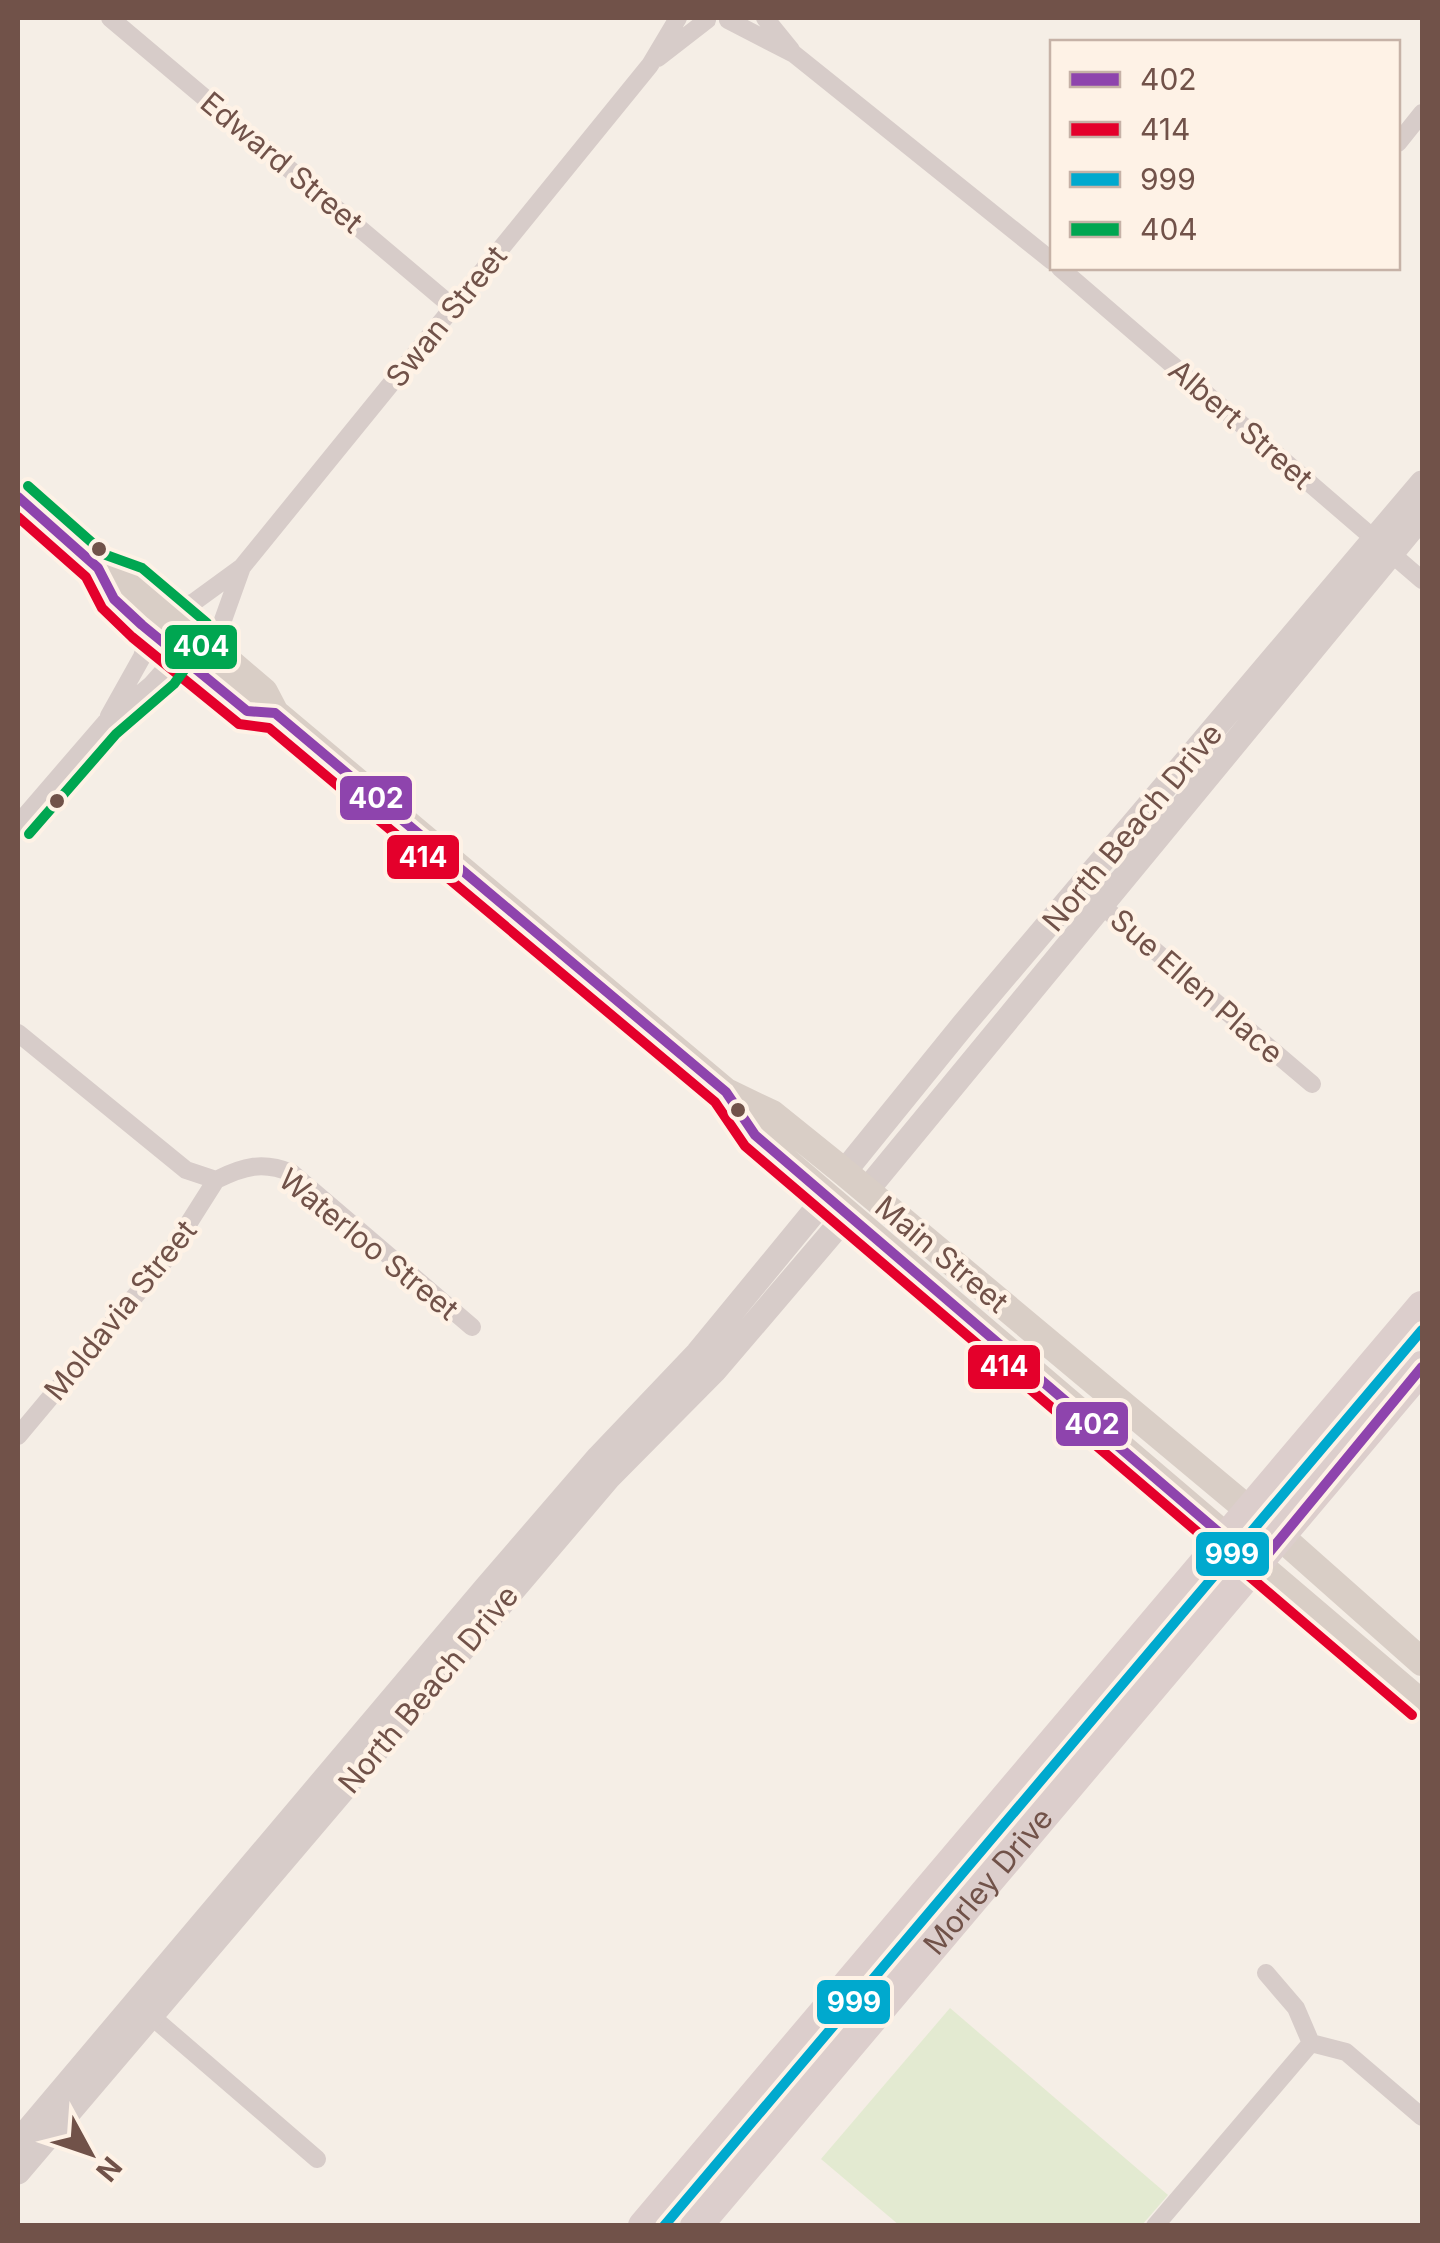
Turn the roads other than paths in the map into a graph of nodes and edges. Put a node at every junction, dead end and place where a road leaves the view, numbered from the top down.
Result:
1 (110, 18) edge
2 (678, 18) edge
3 (765, 18) edge
4 (704, 19) edge
5 (730, 19) edge
6 (794, 54) junction
7 (650, 65) junction
8 (1422, 113) edge
9 (1400, 140) edge
10 (1050, 260) edge
11 (1062, 270) edge
12 (454, 308) junction
13 (1422, 482) edge
14 (18, 497) edge
15 (1422, 516) edge
16 (1382, 546) junction
17 (242, 567) junction
18 (1422, 580) edge
19 (160, 622) junction
20 (196, 645) junction
21 (105, 723) junction
22 (18, 824) edge
23 (1091, 895) junction
24 (18, 1033) edge
25 (1312, 1084) dead end
26 (726, 1092) junction
27 (844, 1172) junction
28 (216, 1180) junction
29 (866, 1191) junction
30 (838, 1205) junction
31 (1422, 1307) edge
32 (472, 1327) dead end
33 (1422, 1367) edge
34 (18, 1436) edge
35 (1250, 1512) junction
36 (1281, 1537) junction
37 (1226, 1539) junction
38 (1258, 1566) junction
39 (1422, 1662) edge
40 (1422, 1704) edge
41 (1266, 1973) dead end
42 (143, 2009) junction
43 (1310, 2043) junction
44 (1422, 2116) edge
45 (18, 2142) edge
46 (317, 2159) dead end
47 (18, 2172) edge
48 (644, 2226) edge
49 (696, 2226) edge
50 (1155, 2226) edge

1 - 12 street, Edward Street
2 - 7 street, Swan Street
3 - 6 street
4 - 5 street
4 - 7 street, Swan Street
5 - 6 street
6 - 10 street
7 - 12 street, Swan Street
8 - 9 street
11 - 16 street, Albert Street
12 - 17 street, Swan Street
13 - 16 street, North Beach Drive
14 - 19 main road, Main Street
15 - 16 street, North Beach Drive
16 - 18 street, Albert Street
16 - 23 street, North Beach Drive
17 - 19 street, Swan Street
17 - 20 street, Swan Street
19 - 20 main road, Main Street
19 - 21 street, Swan Street
20 - 21 street, Swan Street
20 - 26 main road, Main Street
21 - 22 street, Swan Street
23 - 25 street, Sue Ellen Place
23 - 27 street, North Beach Drive
23 - 29 street, North Beach Drive
24 - 28 street
26 - 27 main road, Main Street
26 - 30 main road, Main Street
27 - 29 main road, Main Street
28 - 32 street, Waterloo Street
28 - 34 street, Moldavia Street
29 - 35 main road, Main Street
30 - 37 main road, Main Street
30 - 42 street, North Beach Drive
31 - 35 highway, Morley Drive
33 - 36 highway, Morley Drive
35 - 36 main road, Main Street
35 - 37 highway, Morley Drive
36 - 38 highway, Morley Drive
36 - 39 main road, Main Street
37 - 38 main road, Main Street
37 - 48 highway, Morley Drive
38 - 40 main road, Main Street
38 - 49 highway, Morley Drive
41 - 43 street
42 - 45 street, North Beach Drive
42 - 46 street
42 - 47 street, North Beach Drive
43 - 44 street
43 - 50 street

